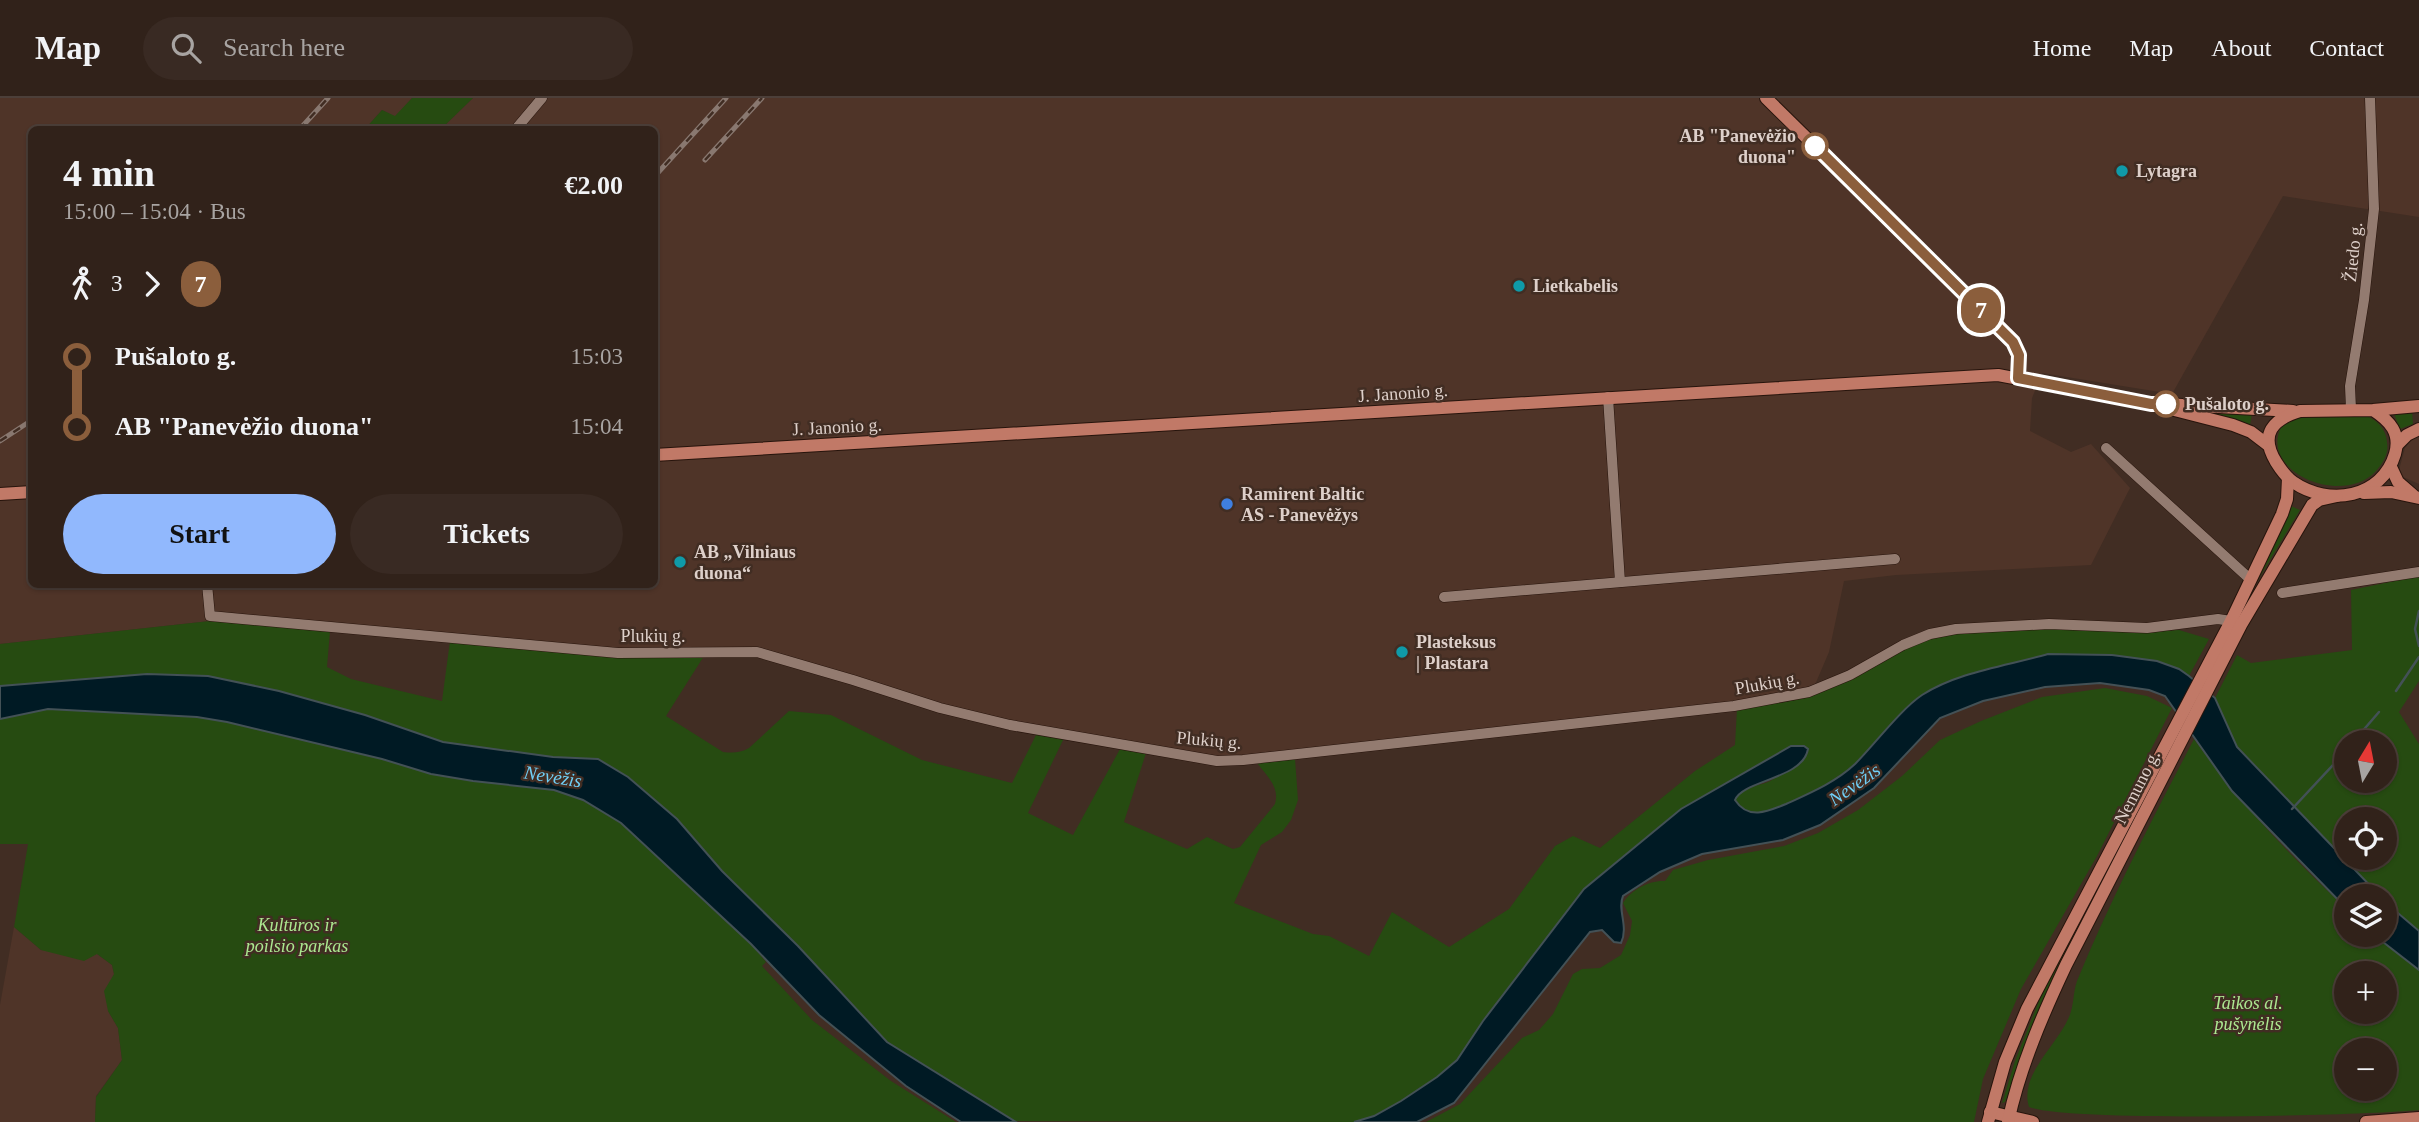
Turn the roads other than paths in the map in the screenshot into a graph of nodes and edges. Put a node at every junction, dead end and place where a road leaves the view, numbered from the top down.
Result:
1 (542, 98) edge
2 (1766, 98) edge
3 (2370, 98) edge
4 (518, 126) edge
5 (2018, 378) junction
6 (1608, 397) junction
7 (2151, 404) junction
8 (2419, 406) edge
9 (2351, 409) junction
10 (2373, 410) junction
11 (2300, 411) junction
12 (2419, 429) edge
13 (2269, 445) junction
14 (2398, 445) junction
15 (2106, 447) dead end
16 (658, 456) edge
17 (2391, 467) junction
18 (2288, 478) junction
19 (28, 492) edge
20 (2363, 493) junction
21 (0, 494) edge
22 (2337, 496) junction
23 (2416, 497) edge
24 (1895, 559) dead end
25 (2419, 572) edge
26 (2251, 580) junction
27 (1620, 582) junction
28 (207, 588) edge
29 (2282, 593) dead end
30 (1444, 597) dead end
31 (2236, 623) junction
32 (2129, 829) junction
33 (1989, 1117) edge
34 (2419, 1118) edge
35 (2008, 1119) edge
36 (2033, 1122) edge
37 (2366, 1122) edge
38 (2375, 1122) edge

1 - 4 street
2 - 5 main road
3 - 9 street, Žiedo g.
5 - 6 main road, J. Janonio g.
5 - 7 main road, J. Janonio g.
6 - 16 main road, J. Janonio g.
6 - 27 street
7 - 11 main road, J. Janonio g.
7 - 13 main road, J. Janonio g.
8 - 10 main road
9 - 10 main road
9 - 11 main road
10 - 14 main road
11 - 13 main road
12 - 14 main road
13 - 18 main road
14 - 17 main road
15 - 26 street
17 - 20 main road
17 - 23 main road
18 - 22 main road
18 - 26 main road, Nemuno g.
19 - 21 main road
20 - 22 main road
20 - 23 main road
22 - 31 main road, Nemuno g.
24 - 27 street
25 - 29 street
26 - 31 main road, Nemuno g.
27 - 30 street
28 - 31 street, Plukių g.
31 - 32 main road, Nemuno g.
32 - 33 main road, Nemuno g.
32 - 35 main road, Nemuno g.
33 - 35 main road
34 - 38 main road
35 - 36 main road
37 - 38 main road

